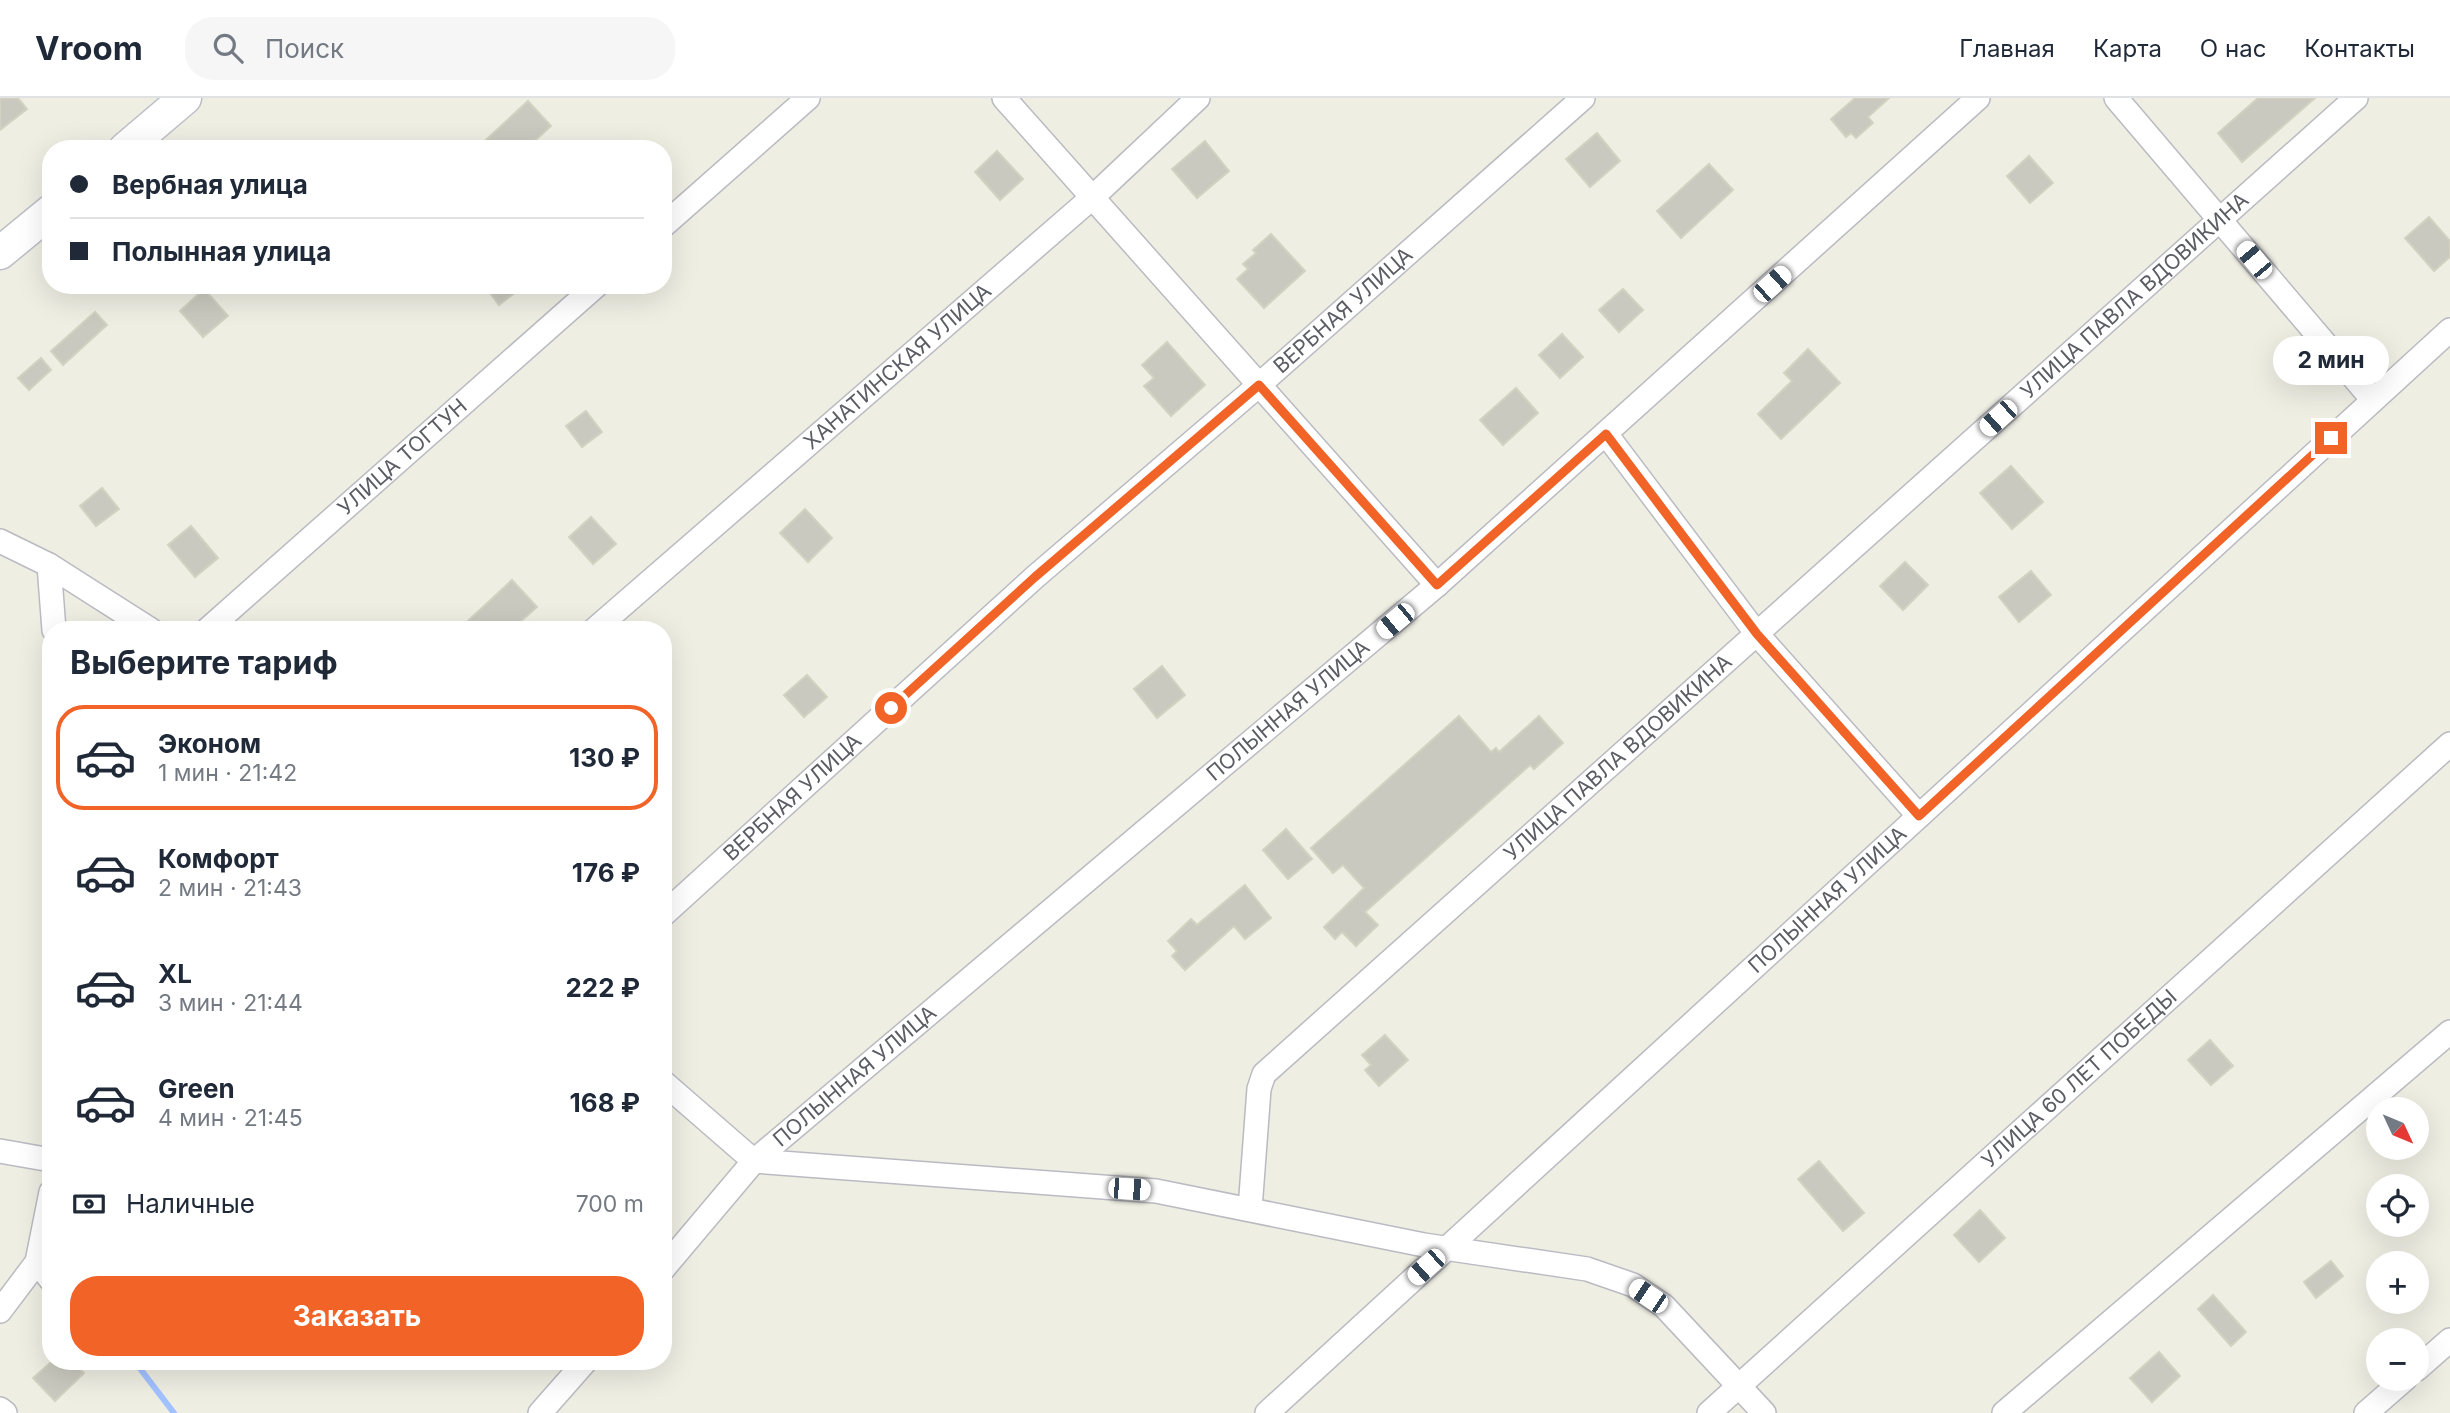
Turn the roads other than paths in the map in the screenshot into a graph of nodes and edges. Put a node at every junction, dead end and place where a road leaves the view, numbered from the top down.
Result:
1 (185, 98) edge
2 (808, 98) edge
3 (1004, 98) edge
4 (1198, 98) edge
5 (1583, 98) edge
6 (1978, 98) edge
7 (2116, 98) edge
8 (2356, 98) edge
9 (136, 140) edge
10 (1094, 196) junction
11 (42, 218) edge
12 (672, 218) edge
13 (2220, 220) junction
14 (0, 253) edge
15 (587, 294) edge
16 (2450, 330) edge
17 (1259, 385) junction
18 (2372, 400) junction
19 (1606, 434) junction
20 (0, 541) edge
21 (49, 565) junction
22 (1437, 585) junction
23 (53, 621) edge
24 (137, 621) edge
25 (217, 621) edge
26 (604, 621) edge
27 (1757, 634) junction
28 (2450, 744) edge
29 (1919, 816) junction
30 (672, 907) edge
31 (2450, 1032) edge
32 (672, 1090) edge
33 (0, 1151) edge
34 (42, 1158) edge
35 (754, 1161) junction
36 (1250, 1209) junction
37 (1446, 1248) junction
38 (672, 1258) edge
39 (42, 1273) edge
40 (0, 1311) edge
41 (2450, 1340) edge
42 (2429, 1358) edge
43 (578, 1370) edge
44 (1739, 1384) junction
45 (2391, 1391) edge
46 (0, 1409) edge
47 (5, 1413) edge
48 (540, 1413) edge
49 (1266, 1413) edge
50 (1709, 1413) edge
51 (1764, 1413) edge
52 (2004, 1413) edge
53 (2366, 1413) edge

1 - 9 street
2 - 12 street
3 - 10 street
4 - 10 street, ХАНАТИНСКАЯ УЛИЦА
5 - 17 street, ВЕРБНАЯ УЛИЦА
6 - 19 street, ПОЛЫННАЯ УЛИЦА
7 - 13 street
8 - 13 street, УЛИЦА ПАВЛА ВДОВИКИНА
10 - 17 street
10 - 26 street, ХАНАТИНСКАЯ УЛИЦА
11 - 14 street
13 - 18 street
13 - 27 street, УЛИЦА ПАВЛА ВДОВИКИНА
15 - 25 street, УЛИЦА ТОГТУН
16 - 18 street, ПОЛЫННАЯ УЛИЦА
17 - 22 street
17 - 30 street, ВЕРБНАЯ УЛИЦА
18 - 29 street, ПОЛЫННАЯ УЛИЦА
19 - 22 street, ПОЛЫННАЯ УЛИЦА
19 - 27 street
20 - 21 street
21 - 23 street
21 - 24 street
22 - 35 street, ПОЛЫННАЯ УЛИЦА
27 - 29 street
27 - 36 street, УЛИЦА ПАВЛА ВДОВИКИНА
28 - 44 street, УЛИЦА 60 ЛЕТ ПОБЕДЫ
29 - 37 street, ПОЛЫННАЯ УЛИЦА
31 - 52 street
32 - 35 street
33 - 34 street
35 - 36 street
35 - 38 street, ПОЛЫННАЯ УЛИЦА
36 - 37 street
37 - 44 street
37 - 49 street, ПОЛЫННАЯ УЛИЦА
39 - 40 street
41 - 42 street
43 - 48 street
44 - 50 street, УЛИЦА 60 ЛЕТ ПОБЕДЫ
44 - 51 street
45 - 53 street
46 - 47 street

